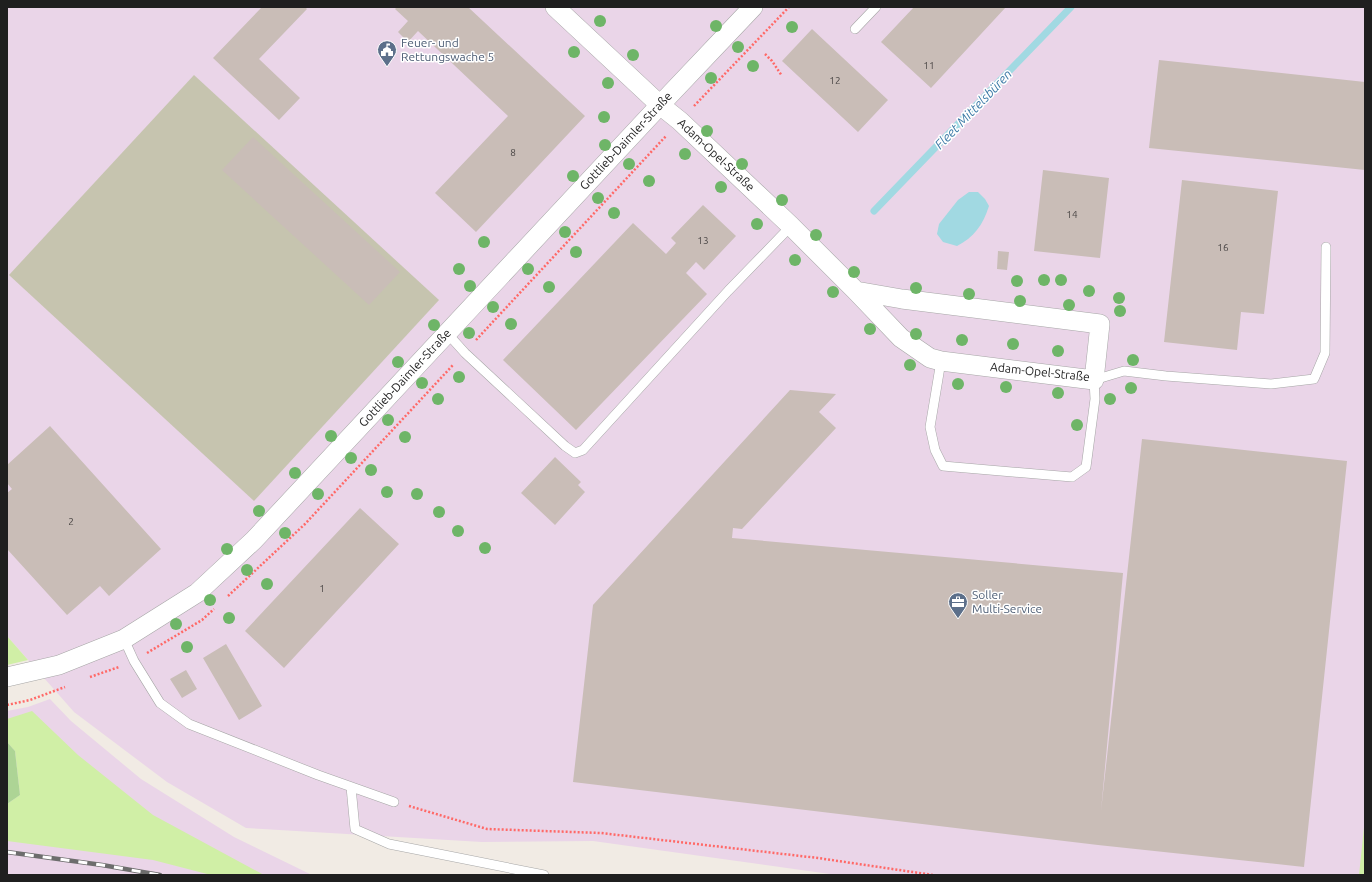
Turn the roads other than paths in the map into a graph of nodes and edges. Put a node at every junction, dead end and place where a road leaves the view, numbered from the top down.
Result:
1 (555, 7) edge
2 (754, 7) edge
3 (876, 7) edge
4 (855, 29) dead end
5 (660, 105) junction
6 (791, 226) junction
7 (1326, 248) dead end
8 (856, 291) junction
9 (447, 333) junction
10 (940, 361) junction
11 (1094, 380) junction
12 (124, 638) junction
13 (7, 677) edge
14 (352, 787) junction
15 (394, 802) road end
16 (544, 875) edge

1 - 5 street, Adam-Opel-Straße
2 - 5 street, Gottlieb-Daimler-Straße
3 - 4 lane
5 - 6 street, Adam-Opel-Straße
5 - 9 street, Gottlieb-Daimler-Straße
6 - 8 street, Adam-Opel-Straße
6 - 9 lane
7 - 11 lane
8 - 10 street, Adam-Opel-Straße
8 - 11 street, Adam-Opel-Straße
9 - 12 street, Gottlieb-Daimler-Straße
10 - 11 street, Adam-Opel-Straße
10 - 11 lane
12 - 13 street, Gottlieb-Daimler-Straße
12 - 14 lane
14 - 15 lane
14 - 16 lane

